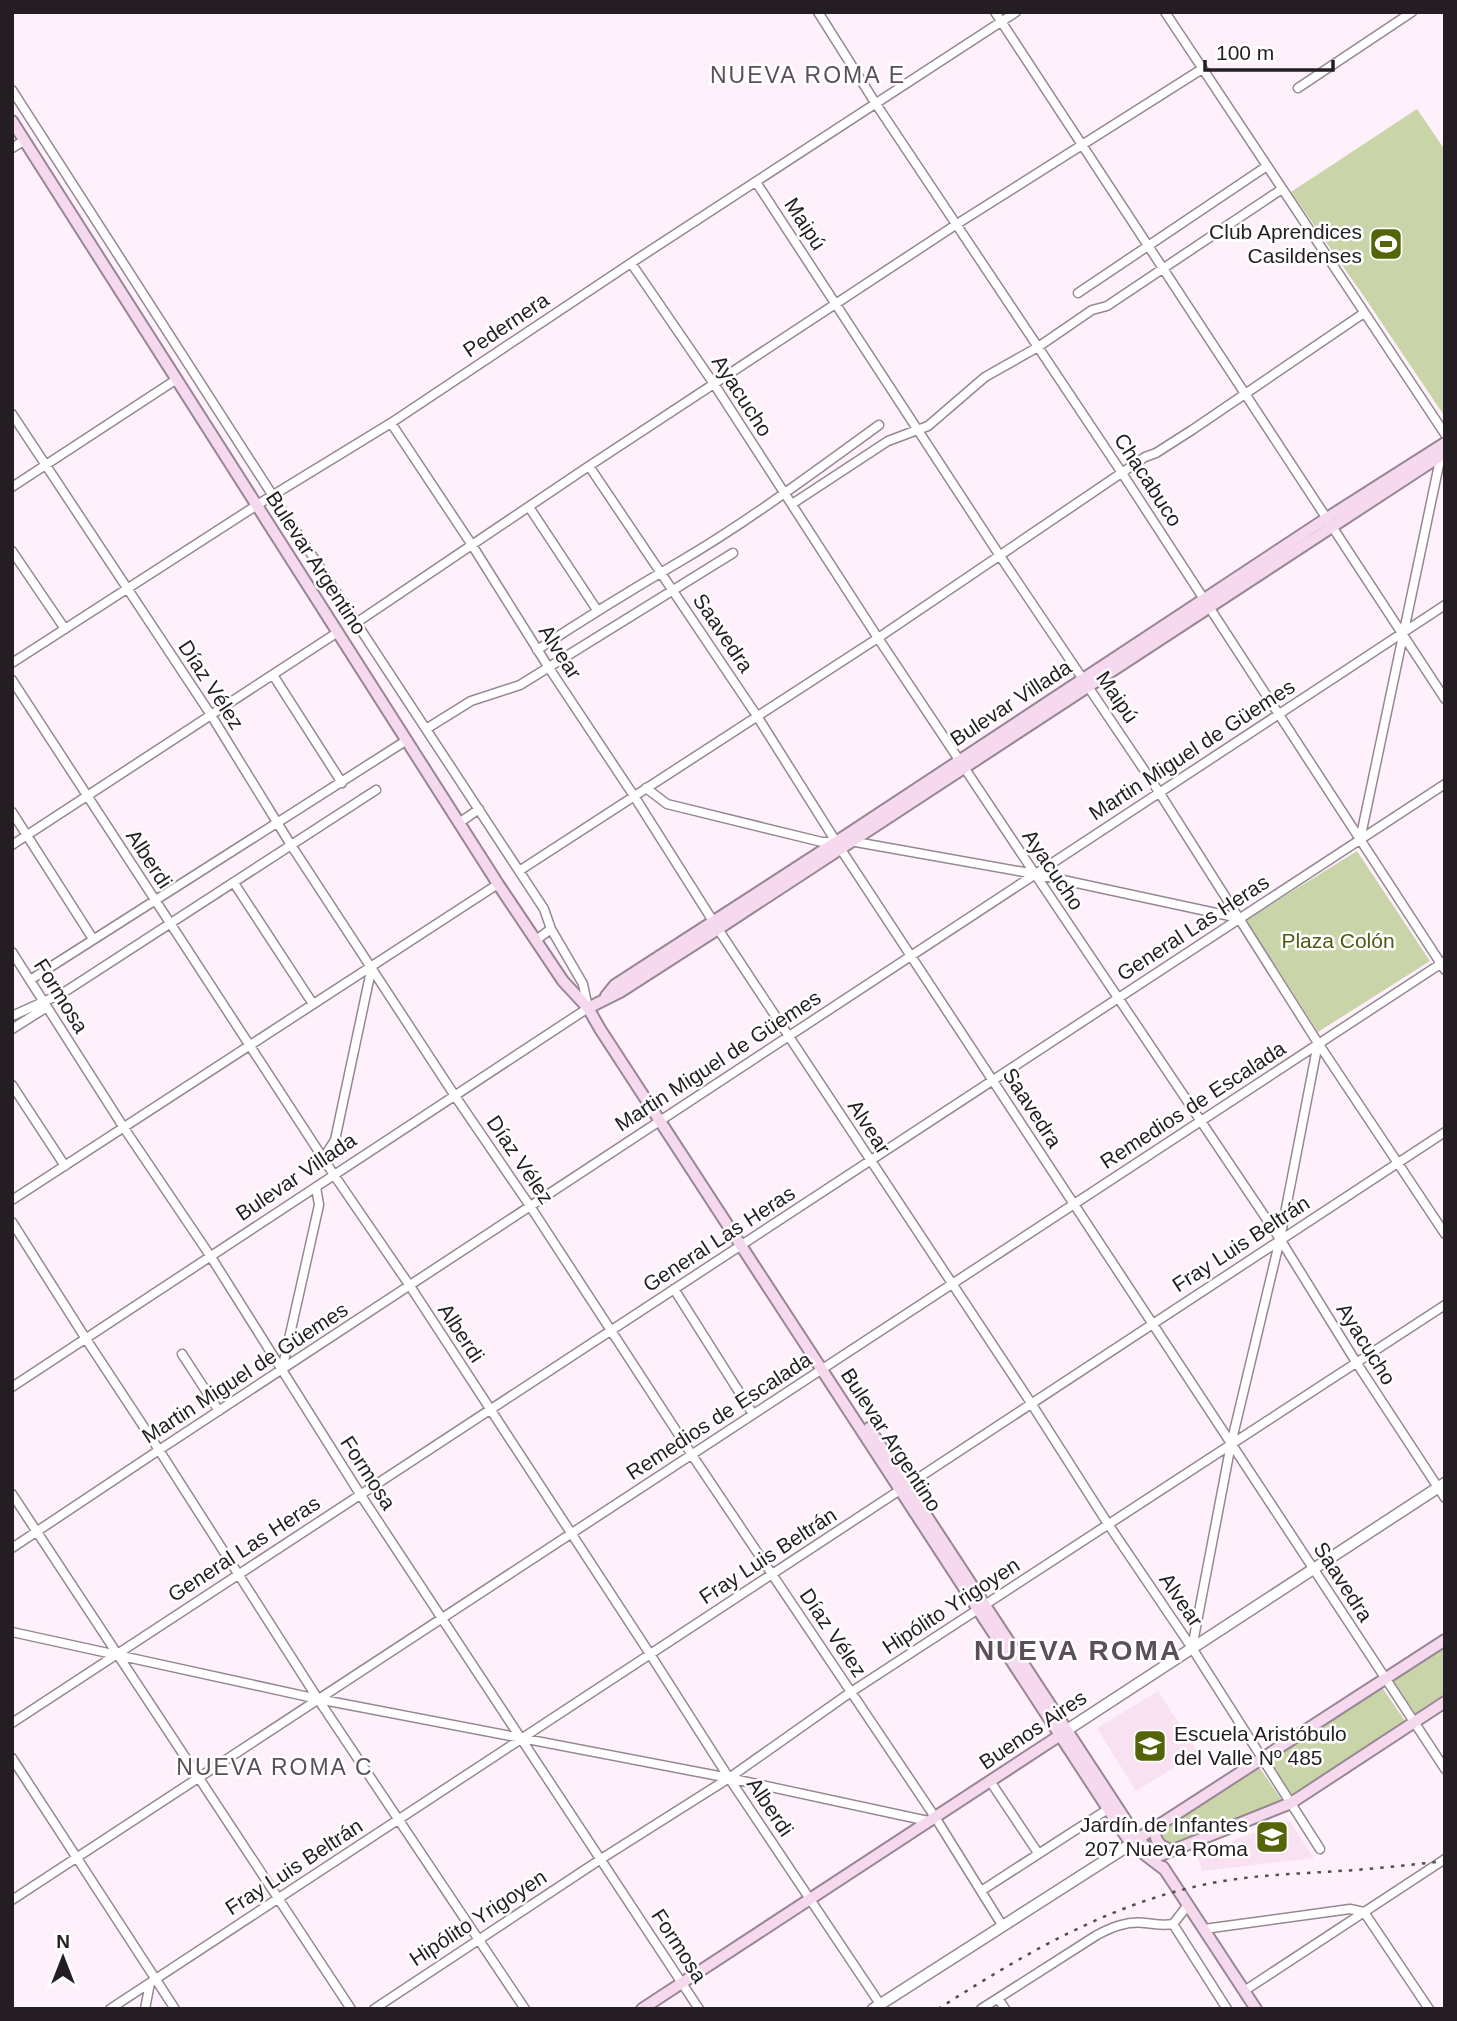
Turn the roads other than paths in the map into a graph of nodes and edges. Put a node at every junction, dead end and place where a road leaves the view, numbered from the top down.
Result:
1 (818, 12) edge
2 (995, 12) edge
3 (1016, 12) edge
4 (1165, 12) edge
5 (1412, 12) edge
6 (1002, 22) junction
7 (1202, 69) junction
8 (1298, 88) dead end
9 (12, 90) edge
10 (876, 104) junction
11 (12, 121) edge
12 (25, 140) junction
13 (1082, 146) junction
14 (12, 148) edge
15 (1267, 166) junction
16 (756, 182) junction
17 (1282, 189) junction
18 (957, 224) junction
19 (1148, 246) junction
20 (631, 263) junction
21 (1162, 269) junction
22 (1078, 293) dead end
23 (837, 304) junction
24 (1364, 313) junction
25 (1038, 347) junction
26 (177, 379) junction
27 (714, 384) junction
28 (1244, 394) junction
29 (12, 414) edge
30 (391, 423) junction
31 (879, 425) dead end
32 (918, 431) junction
33 (1443, 446) edge
34 (46, 465) junction
35 (589, 466) junction
36 (1122, 473) junction
37 (12, 487) edge
38 (785, 493) junction
39 (273, 496) junction
40 (792, 504) junction
41 (257, 506) junction
42 (529, 507) junction
43 (1329, 522) junction
44 (472, 545) junction
45 (12, 551) edge
46 (733, 553) dead end
47 (1000, 556) junction
48 (660, 572) junction
49 (127, 589) junction
50 (673, 590) junction
51 (1207, 603) junction
52 (1445, 605) edge
53 (597, 610) junction
54 (356, 623) junction
55 (65, 629) junction
56 (338, 632) junction
57 (1402, 633) junction
58 (878, 638) junction
59 (537, 650) junction
60 (12, 663) edge
61 (549, 668) junction
62 (273, 675) junction
63 (12, 680) edge
64 (1086, 682) junction
65 (1445, 699) edge
66 (1278, 714) junction
67 (211, 715) junction
68 (757, 716) junction
69 (426, 729) junction
70 (407, 740) junction
71 (962, 763) junction
72 (342, 783) junction
73 (1445, 784) edge
74 (646, 788) junction
75 (376, 790) dead end
76 (1159, 792) junction
77 (88, 796) junction
78 (635, 796) junction
79 (479, 809) junction
80 (12, 813) edge
81 (277, 823) junction
82 (459, 823) junction
83 (27, 835) junction
84 (1360, 840) junction
85 (851, 841) junction
86 (12, 845) edge
87 (292, 845) junction
88 (838, 845) junction
89 (519, 871) junction
90 (1035, 874) junction
91 (234, 883) junction
92 (498, 884) junction
93 (156, 901) junction
94 (1239, 918) junction
95 (171, 923) junction
96 (715, 925) junction
97 (551, 929) junction
98 (93, 939) junction
99 (536, 940) junction
100 (12, 952) edge
101 (911, 956) junction
102 (1444, 965) edge
103 (372, 966) junction
104 (30, 980) junction
105 (1118, 998) junction
106 (313, 1004) junction
107 (45, 1005) junction
108 (588, 1008) junction
109 (12, 1016) edge
110 (12, 1029) edge
111 (789, 1036) junction
112 (1318, 1043) junction
113 (249, 1046) junction
114 (993, 1080) junction
115 (12, 1085) edge
116 (455, 1096) junction
117 (663, 1119) junction
118 (1200, 1121) junction
119 (124, 1128) junction
120 (1445, 1132) edge
121 (323, 1159) junction
122 (870, 1161) junction
123 (1397, 1164) junction
124 (65, 1166) junction
125 (334, 1175) junction
126 (316, 1187) junction
127 (12, 1200) edge
128 (1074, 1204) junction
129 (530, 1206) junction
130 (12, 1222) edge
131 (1445, 1234) edge
132 (1280, 1239) junction
133 (744, 1243) junction
134 (211, 1257) junction
135 (951, 1284) junction
136 (410, 1286) junction
137 (674, 1289) junction
138 (1445, 1305) edge
139 (1152, 1323) junction
140 (612, 1330) junction
141 (86, 1339) junction
142 (182, 1354) dead end
143 (1356, 1362) junction
144 (825, 1367) junction
145 (282, 1370) junction
146 (12, 1387) edge
147 (1031, 1403) junction
148 (490, 1410) junction
149 (219, 1411) junction
150 (753, 1414) junction
151 (1231, 1444) junction
152 (159, 1450) junction
153 (692, 1455) junction
154 (1441, 1485) edge
155 (903, 1487) junction
156 (12, 1494) edge
157 (360, 1494) junction
158 (1445, 1498) edge
159 (1108, 1524) junction
160 (37, 1531) junction
161 (571, 1534) junction
162 (12, 1548) edge
163 (1313, 1569) junction
164 (237, 1574) junction
165 (772, 1574) junction
166 (981, 1607) junction
167 (443, 1618) junction
168 (12, 1632) edge
169 (1445, 1640) edge
170 (1192, 1648) junction
171 (117, 1654) junction
172 (650, 1654) junction
173 (1385, 1679) junction
174 (851, 1692) junction
175 (318, 1699) junction
176 (1445, 1702) edge
177 (1414, 1722) junction
178 (12, 1723) edge
179 (1063, 1732) junction
180 (521, 1737) junction
181 (12, 1758) edge
182 (1262, 1759) junction
183 (1445, 1769) edge
184 (199, 1777) junction
185 (729, 1778) junction
186 (990, 1781) junction
187 (1291, 1803) junction
188 (1108, 1809) junction
189 (399, 1818) junction
190 (931, 1819) junction
191 (1155, 1828) junction
192 (1135, 1841) junction
193 (1321, 1849) dead end
194 (1174, 1850) junction
195 (1038, 1853) junction
196 (77, 1857) junction
197 (1154, 1858) junction
198 (601, 1859) junction
199 (1445, 1859) edge
200 (981, 1891) junction
201 (279, 1897) junction
202 (810, 1898) junction
203 (12, 1900) edge
204 (1188, 1905) junction
205 (1364, 1912) junction
206 (1173, 1924) junction
207 (1002, 1925) junction
208 (1203, 1929) junction
209 (478, 1939) junction
210 (152, 1981) junction
211 (682, 1983) junction
212 (1244, 1991) junction
213 (998, 1998) junction
214 (876, 2006) edge
215 (110, 2009) edge
216 (145, 2009) edge
217 (175, 2009) edge
218 (351, 2009) edge
219 (373, 2009) edge
220 (526, 2009) edge
221 (642, 2009) edge
222 (699, 2009) edge
223 (981, 2009) edge
224 (1005, 2009) edge
225 (1227, 2009) edge
226 (1256, 2009) edge
227 (1429, 2009) edge

1 - 10 street, Chacabuco
2 - 6 street
3 - 6 street, Pedernera
4 - 7 street
5 - 8 street
6 - 10 street, Pedernera
6 - 13 street
7 - 13 street
7 - 15 street
9 - 39 street
10 - 16 street, Pedernera
10 - 18 street, Chacabuco
11 - 12 main road, Bulevar Argentino
12 - 14 street
12 - 26 main road, Bulevar Argentino
13 - 18 street
13 - 19 street
15 - 17 street
15 - 19 street
16 - 20 street, Pedernera
16 - 23 street, Maipú
17 - 21 street
17 - 24 street
18 - 23 street
18 - 25 street, Chacabuco
19 - 21 street
19 - 22 street
20 - 27 street, Ayacucho
20 - 30 street, Pedernera
21 - 25 street
21 - 28 street
23 - 27 street
23 - 32 street, Maipú
24 - 28 street
24 - 33 street
25 - 32 street
25 - 36 street, Chacabuco
26 - 34 street
26 - 41 main road, Bulevar Argentino
27 - 35 street
27 - 38 street, Ayacucho
28 - 36 street
28 - 43 street
29 - 34 street, Díaz Vélez
30 - 39 street, Pedernera
30 - 44 street, Alvear
31 - 38 street
32 - 40 street
32 - 47 street, Maipú
33 - 43 main road, Bulevar Villada
33 - 57 street
34 - 37 street
34 - 49 street, Díaz Vélez
35 - 42 street
35 - 48 street, Saavedra
36 - 47 street
36 - 51 street, Chacabuco
38 - 40 street, Ayacucho
38 - 48 street
39 - 41 street, Pedernera
39 - 54 street
40 - 58 street, Ayacucho
41 - 49 street, Pedernera
41 - 56 main road, Bulevar Argentino
42 - 44 street
42 - 53 street
43 - 51 main road, Bulevar Villada
43 - 57 street
44 - 54 street
44 - 59 street, Alvear
45 - 55 street
46 - 50 street
47 - 58 street
47 - 64 street, Maipú
48 - 50 street, Saavedra
48 - 53 street
49 - 55 street, Pedernera
49 - 67 street, Díaz Vélez
50 - 61 street
50 - 68 street, Saavedra
51 - 64 main road, Bulevar Villada
51 - 66 street, Chacabuco
52 - 57 street, Martin Miguel de Güemes
53 - 59 street
54 - 69 street
55 - 60 street, Pedernera
56 - 62 street
56 - 70 main road, Bulevar Argentino
57 - 65 street
57 - 66 street, Martin Miguel de Güemes
57 - 84 street
58 - 68 street
58 - 71 street, Ayacucho
59 - 61 street, Alvear
61 - 69 street
61 - 78 street, Alvear
62 - 67 street
62 - 72 street
63 - 77 street, Alberdi
64 - 71 main road, Bulevar Villada
64 - 76 street, Maipú
66 - 76 street, Martin Miguel de Güemes
66 - 84 street, Chacabuco
67 - 77 street
67 - 81 street, Díaz Vélez
68 - 74 street
68 - 88 street, Saavedra
69 - 79 street
70 - 72 street
70 - 82 main road, Bulevar Argentino
71 - 85 main road, Bulevar Villada
71 - 88 main road, Bulevar Villada
71 - 90 street, Ayacucho
72 - 81 street
73 - 84 street, General Las Heras
74 - 78 street
74 - 88 street
75 - 87 street
76 - 90 street, Martin Miguel de Güemes
76 - 94 street, Maipú
77 - 83 street
77 - 93 street, Alberdi
78 - 89 street
78 - 96 street, Alvear
79 - 82 street
79 - 89 street
80 - 83 street
81 - 87 street, Díaz Vélez
81 - 93 street
82 - 92 main road, Bulevar Argentino
83 - 86 street
83 - 98 street
84 - 94 street, General Las Heras
84 - 102 street, Chacabuco
85 - 88 main road, Bulevar Villada
85 - 90 street
87 - 91 street
87 - 103 street, Díaz Vélez
88 - 96 main road, Bulevar Villada
88 - 101 street, Saavedra
89 - 97 street
90 - 94 street
90 - 101 street, Martin Miguel de Güemes
90 - 105 street, Ayacucho
91 - 95 street
91 - 106 street
92 - 99 main road, Bulevar Argentino
92 - 103 street
93 - 95 street, Alberdi
93 - 98 street
94 - 105 street, General Las Heras
94 - 112 street, Maipú
95 - 107 street
95 - 113 street, Alberdi
96 - 108 main road, Bulevar Villada
96 - 111 street, Alvear
97 - 99 street
97 - 108 street
98 - 104 street
99 - 108 main road, Bulevar Argentino
100 - 104 street, Formosa
101 - 111 street, Martin Miguel de Güemes
101 - 114 street, Saavedra
102 - 112 street, Remedios de Escalada
103 - 106 street
103 - 116 street, Díaz Vélez
103 - 121 street
104 - 107 street, Formosa
105 - 114 street, General Las Heras
105 - 118 street, Ayacucho
106 - 113 street
107 - 109 street
107 - 110 street
107 - 119 street, Formosa
108 - 116 street, Bulevar Villada
108 - 117 main road, Bulevar Argentino
111 - 117 street, Martin Miguel de Güemes
111 - 122 street, Alvear
112 - 118 street, Remedios de Escalada
112 - 123 street, Maipú
112 - 132 street
113 - 119 street
113 - 121 street, Alberdi
114 - 122 street, General Las Heras
114 - 128 street, Saavedra
115 - 124 street
116 - 125 street, Bulevar Villada
116 - 129 street, Díaz Vélez
117 - 129 street, Martin Miguel de Güemes
117 - 133 main road, Bulevar Argentino
118 - 128 street, Remedios de Escalada
118 - 132 street, Ayacucho
119 - 124 street
119 - 134 street, Formosa
120 - 123 street, Fray Luis Beltrán
121 - 125 street, Alberdi
122 - 133 street, General Las Heras
122 - 135 street, Alvear
123 - 131 street, Maipú
123 - 132 street, Fray Luis Beltrán
124 - 127 street
125 - 126 street, Bulevar Villada
125 - 136 street, Alberdi
126 - 134 street, Bulevar Villada
126 - 145 street
128 - 135 street, Remedios de Escalada
128 - 139 street, Saavedra
129 - 136 street, Martin Miguel de Güemes
129 - 140 street, Díaz Vélez
130 - 141 street
132 - 139 street, Fray Luis Beltrán
132 - 143 street, Ayacucho
132 - 151 street
133 - 137 street, General Las Heras
133 - 144 main road, Bulevar Argentino
134 - 141 street, Bulevar Villada
134 - 145 street, Formosa
135 - 144 street, Remedios de Escalada
135 - 147 street, Alvear
136 - 145 street, Martin Miguel de Güemes
136 - 148 street, Alberdi
137 - 140 street, General Las Heras
137 - 150 street
138 - 143 street, Hipólito Yrigoyen
139 - 147 street, Fray Luis Beltrán
139 - 151 street, Saavedra
140 - 148 street, General Las Heras
140 - 153 street, Díaz Vélez
141 - 146 street, Bulevar Villada
141 - 152 street
142 - 149 street
143 - 151 street, Hipólito Yrigoyen
143 - 154 street, Ayacucho
144 - 150 street, Remedios de Escalada
144 - 155 main road, Bulevar Argentino
145 - 149 street, Martin Miguel de Güemes
145 - 157 street, Formosa
147 - 155 street, Fray Luis Beltrán
147 - 159 street, Alvear
148 - 157 street, General Las Heras
148 - 161 street, Alberdi
149 - 152 street, Martin Miguel de Güemes
150 - 153 street, Remedios de Escalada
151 - 159 street, Hipólito Yrigoyen
151 - 163 street, Saavedra
151 - 170 street
152 - 160 street, Martin Miguel de Güemes
152 - 164 street
153 - 161 street, Remedios de Escalada
153 - 165 street, Díaz Vélez
154 - 158 street, Ayacucho
154 - 163 street, Buenos Aires
155 - 165 street, Fray Luis Beltrán
155 - 166 main road, Bulevar Argentino
156 - 160 street
157 - 164 street, General Las Heras
157 - 167 street, Formosa
159 - 166 street, Hipólito Yrigoyen
159 - 170 street, Alvear
160 - 162 street, Martin Miguel de Güemes
160 - 171 street
161 - 167 street, Remedios de Escalada
161 - 172 street, Alberdi
163 - 170 street, Buenos Aires
163 - 173 street, Saavedra
164 - 171 street, General Las Heras
164 - 175 street
165 - 172 street, Fray Luis Beltrán
165 - 174 street, Díaz Vélez
166 - 174 street, Hipólito Yrigoyen
166 - 179 main road, Bulevar Argentino
167 - 175 street, Remedios de Escalada
167 - 180 street, Formosa
168 - 171 street
169 - 173 main road
170 - 179 street, Buenos Aires
170 - 182 street, Alvear
171 - 175 street
171 - 178 street, General Las Heras
171 - 184 street
172 - 180 street, Fray Luis Beltrán
172 - 185 street, Alberdi
173 - 177 street, Saavedra
173 - 182 main road
174 - 185 street, Hipólito Yrigoyen
174 - 190 street, Díaz Vélez
175 - 180 street
175 - 184 street, Remedios de Escalada
175 - 189 street
176 - 177 main road
177 - 183 street, Saavedra
177 - 187 main road
179 - 186 main road, Buenos Aires
179 - 188 main road, Bulevar Argentino
179 - 192 main road, Bulevar Argentino
180 - 185 street
180 - 189 street, Fray Luis Beltrán
180 - 198 street, Formosa
181 - 196 street
182 - 187 street, Alvear
182 - 191 main road
184 - 196 street, Remedios de Escalada
184 - 201 street
185 - 190 street
185 - 198 street, Hipólito Yrigoyen
185 - 202 street, Alberdi
186 - 190 main road, Buenos Aires
186 - 195 street
187 - 193 street, Alvear
187 - 194 main road
188 - 192 main road, Bulevar Argentino
188 - 195 street
189 - 201 street, Fray Luis Beltrán
189 - 209 street
190 - 200 street, Díaz Vélez
190 - 202 main road, Buenos Aires
191 - 192 main road
191 - 194 main road
192 - 197 main road, Bulevar Argentino
192 - 207 street
194 - 197 main road
195 - 200 street
196 - 203 street, Remedios de Escalada
196 - 210 street
197 - 204 main road, Bulevar Argentino
198 - 209 street, Hipólito Yrigoyen
198 - 211 street, Formosa
199 - 205 street
200 - 207 street, Díaz Vélez
201 - 210 street, Fray Luis Beltrán
201 - 218 street
202 - 211 main road, Buenos Aires
202 - 214 street, Alberdi
204 - 206 street
204 - 208 main road, Bulevar Argentino
205 - 208 street
205 - 212 street
205 - 227 street
206 - 213 street
206 - 225 street
207 - 214 street
208 - 212 main road, Bulevar Argentino
209 - 219 street, Hipólito Yrigoyen
209 - 220 street
210 - 215 street, Fray Luis Beltrán
210 - 216 street
210 - 217 street
211 - 221 main road, Buenos Aires
211 - 222 street, Formosa
212 - 226 main road, Bulevar Argentino
213 - 223 street
213 - 224 street

